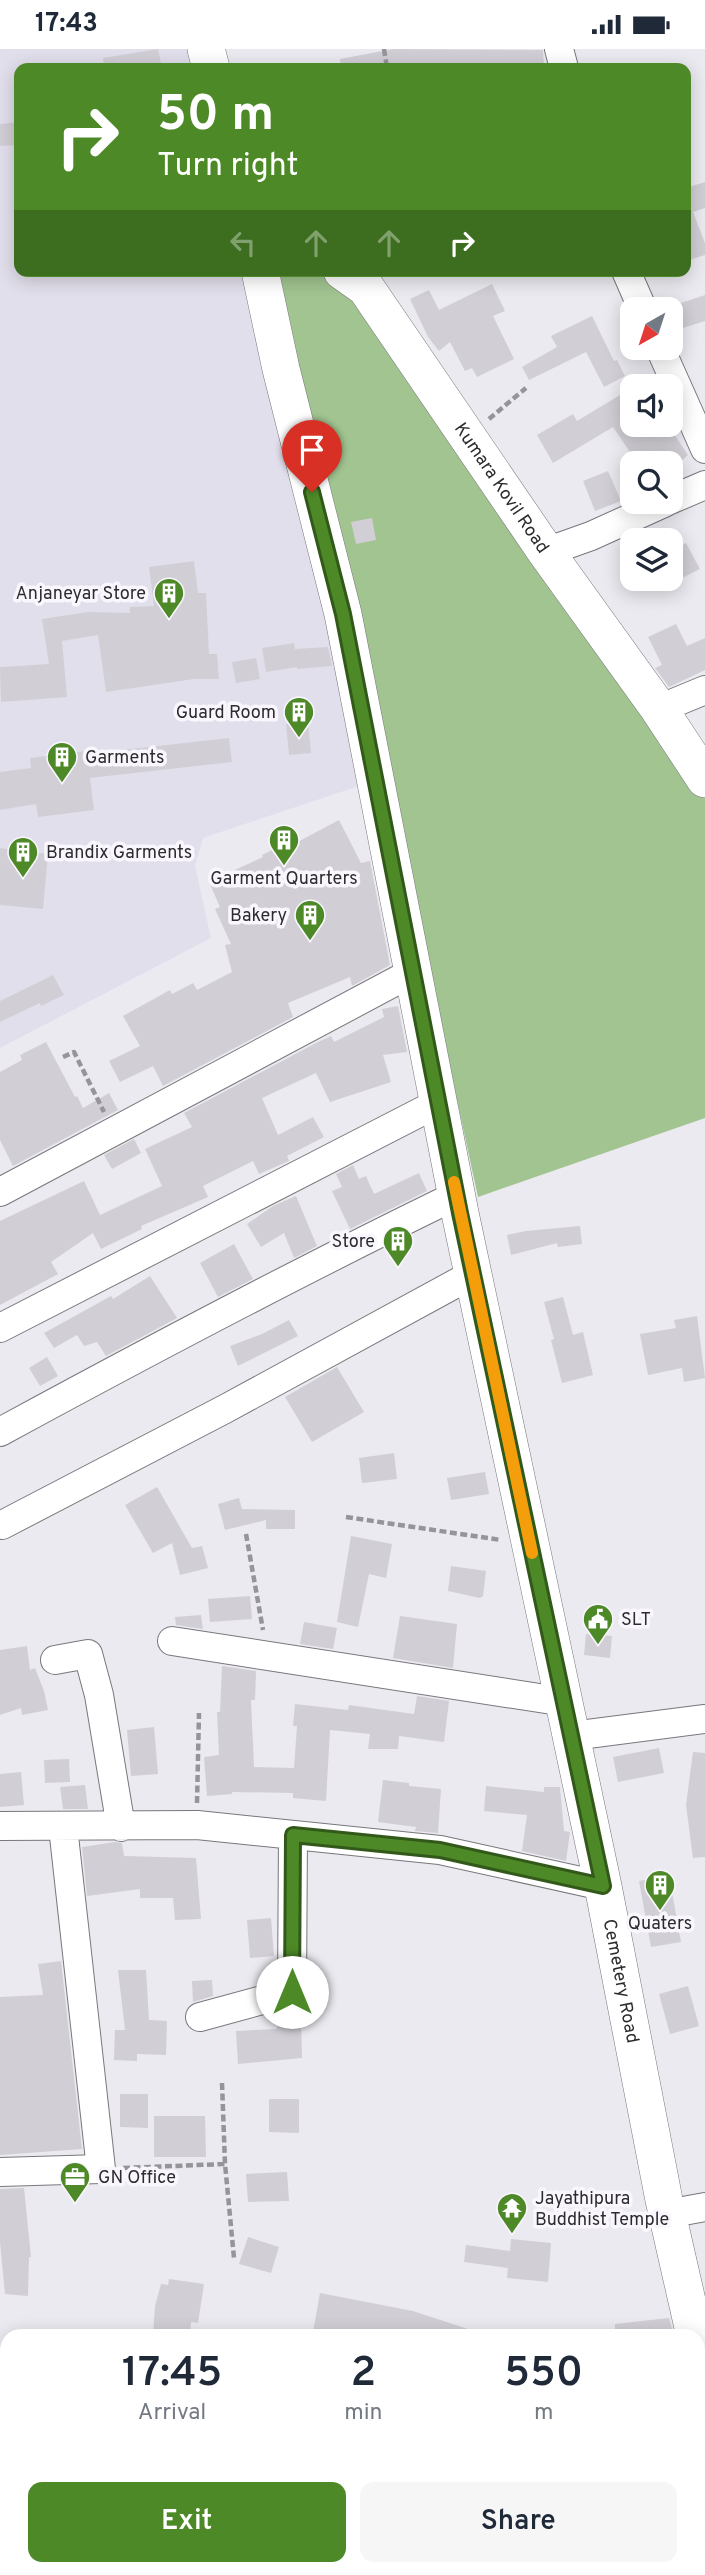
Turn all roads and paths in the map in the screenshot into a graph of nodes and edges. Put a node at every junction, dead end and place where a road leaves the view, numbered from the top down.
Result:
1 (261, 277) edge
2 (350, 277) edge
3 (629, 277) edge
4 (637, 297) edge
5 (666, 361) edge
6 (526, 388) dead end
7 (468, 436) junction
8 (705, 449) edge
9 (705, 485) edge
10 (683, 495) edge
11 (639, 514) edge
12 (545, 552) junction
13 (705, 690) edge
14 (659, 709) junction
15 (705, 779) edge
16 (413, 972) junction
17 (63, 1058) dead end
18 (439, 1103) junction
19 (114, 1131) junction
20 (0, 1192) edge
21 (457, 1195) junction
22 (473, 1274) junction
23 (0, 1328) edge
24 (0, 1432) edge
25 (346, 1517) dead end
26 (2, 1525) dead end
27 (246, 1534) dead end
28 (530, 1545) junction
29 (172, 1641) dead end
30 (267, 1655) junction
31 (55, 1660) dead end
32 (199, 1713) dead end
33 (568, 1719) junction
34 (705, 1719) edge
35 (197, 1825) junction
36 (0, 1826) edge
37 (63, 1826) junction
38 (121, 1827) junction
39 (293, 1835) junction
40 (603, 1886) junction
41 (200, 2017) dead end
42 (222, 2083) dead end
43 (225, 2164) junction
44 (101, 2169) junction
45 (0, 2172) edge
46 (705, 2207) edge
47 (667, 2214) junction
48 (234, 2258) dead end
49 (693, 2329) edge

1 - 16 main road, Cemetery Road
2 - 7 main road, Kumara Kovil Road
3 - 4 street
5 - 8 street
6 - 7 path
7 - 12 main road, Kumara Kovil Road
9 - 10 street
11 - 12 street
12 - 14 main road, Kumara Kovil Road
13 - 14 street
14 - 15 main road, Kumara Kovil Road
16 - 18 main road, Cemetery Road
16 - 19 street
17 - 19 path
18 - 21 main road, Cemetery Road
18 - 23 street
19 - 20 street
21 - 22 main road, Cemetery Road
21 - 24 street
22 - 26 street
22 - 28 main road, Cemetery Road
25 - 28 path
27 - 30 path
28 - 33 main road, Cemetery Road
29 - 30 street
30 - 33 street
31 - 38 street
32 - 35 path
33 - 34 street
33 - 40 main road, Cemetery Road
35 - 38 street
35 - 39 street
36 - 37 street
37 - 38 street
37 - 44 street
39 - 40 street
39 - 41 street
40 - 47 main road, Cemetery Road
42 - 43 path
43 - 44 path
43 - 48 path
44 - 45 street
46 - 47 street
47 - 49 main road, Cemetery Road

